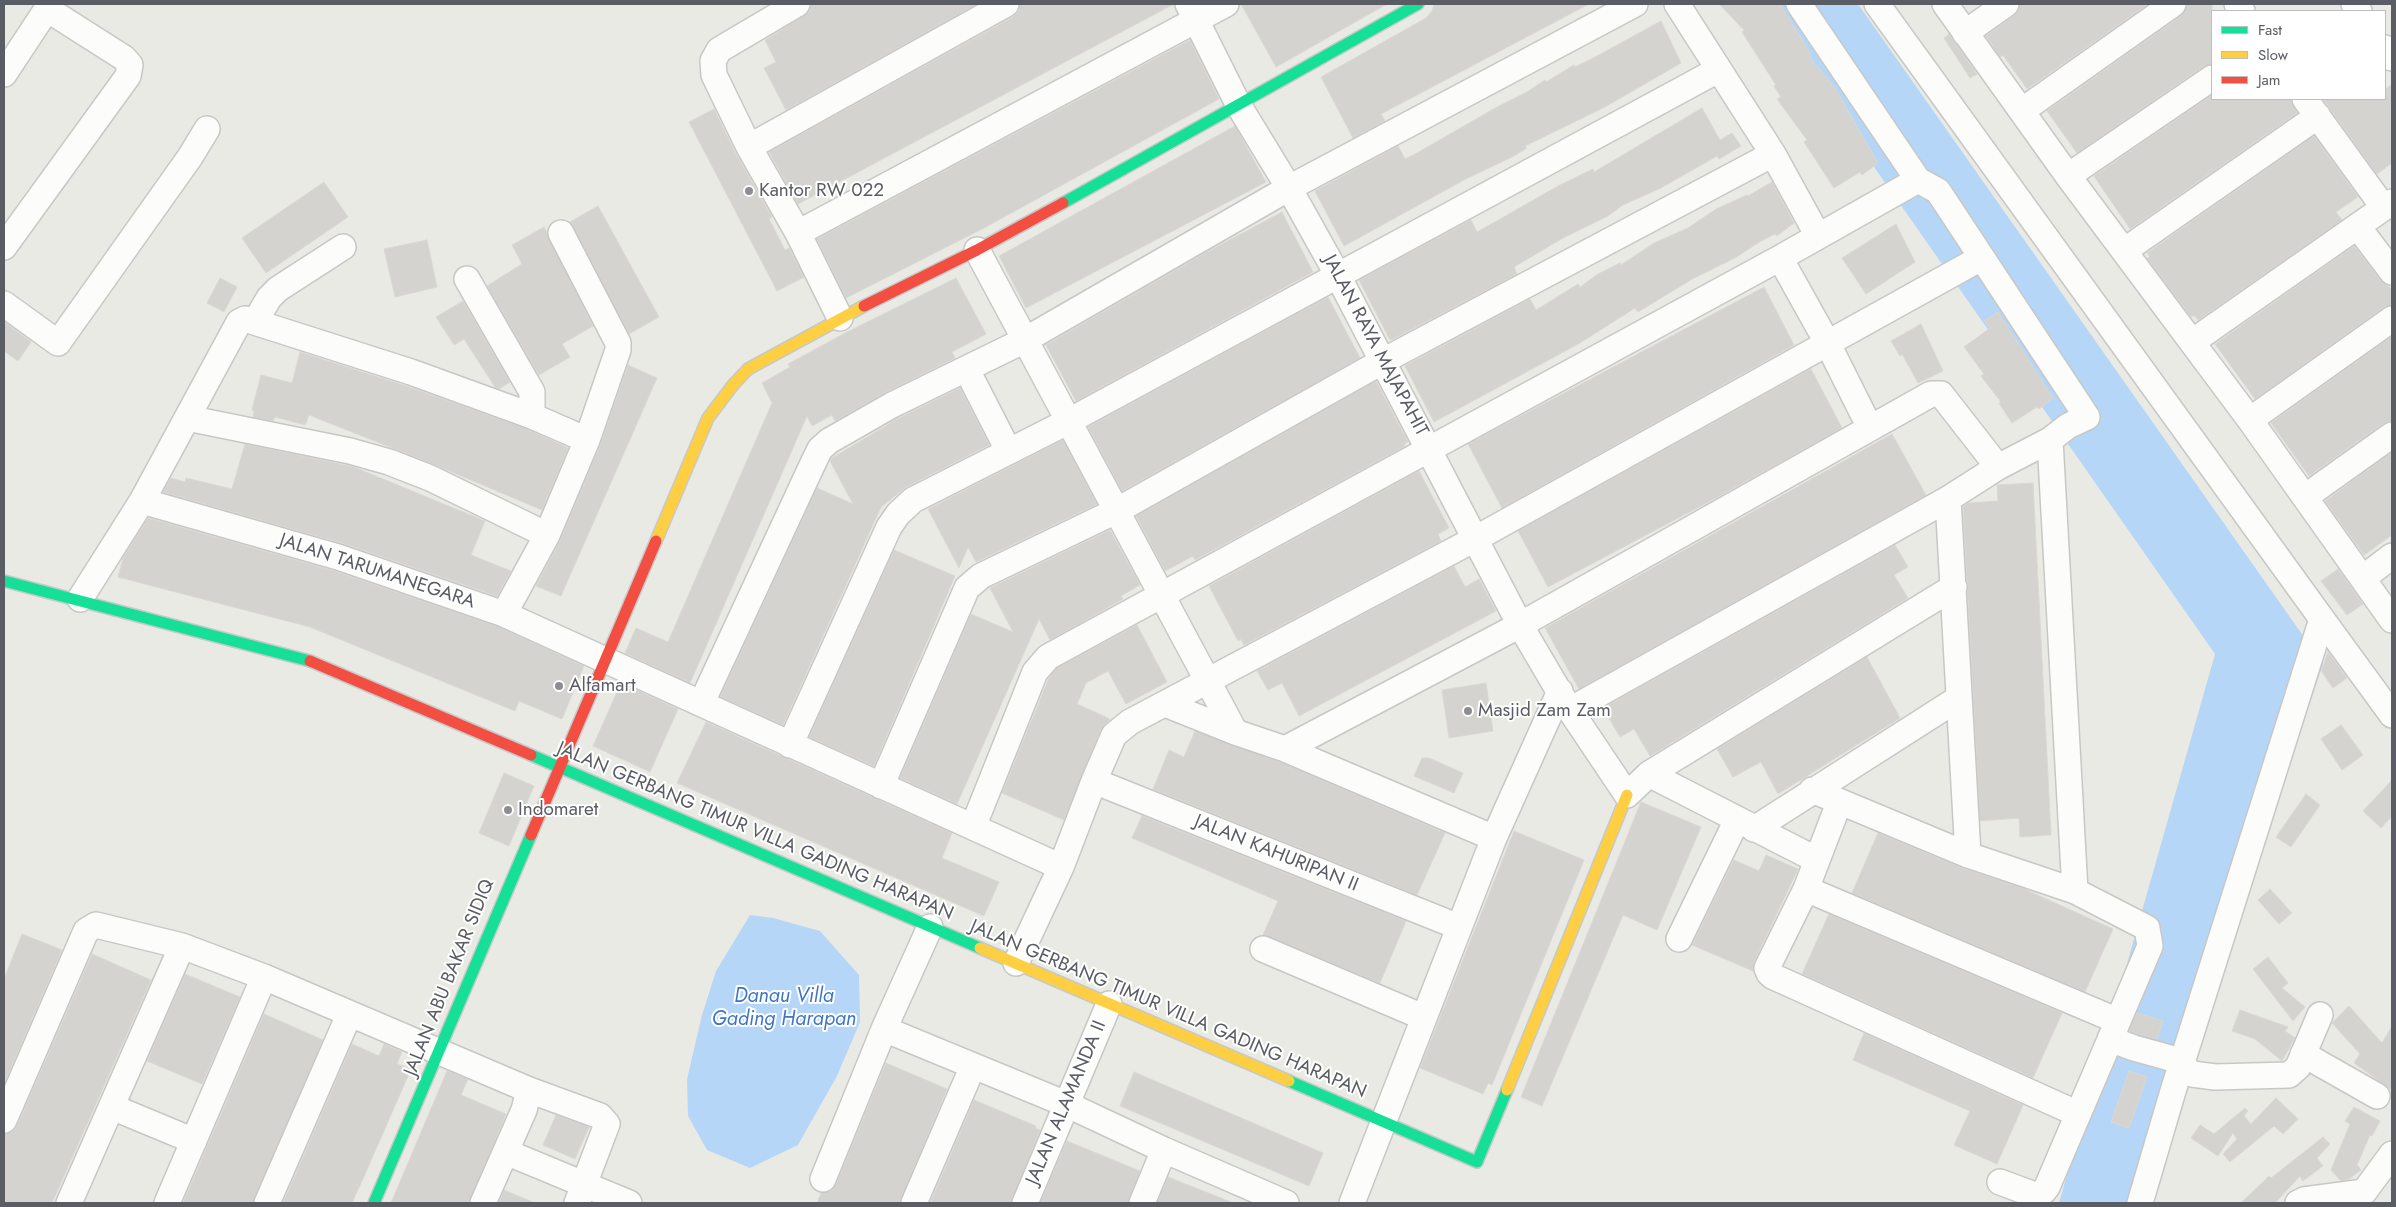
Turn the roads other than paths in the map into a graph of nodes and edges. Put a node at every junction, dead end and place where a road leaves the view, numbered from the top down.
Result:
1 (798, 4) edge
2 (1006, 4) edge
3 (1226, 4) edge
4 (1418, 4) edge
5 (1635, 4) edge
6 (1677, 4) edge
7 (1799, 4) edge
8 (1878, 4) edge
9 (1945, 4) edge
10 (2006, 4) edge
11 (2173, 4) edge
12 (44, 6) edge
13 (1192, 12) edge
14 (1965, 32) junction
15 (1718, 70) junction
16 (5, 71) edge
17 (2211, 79) edge
18 (1239, 106) junction
19 (2312, 108) edge
20 (2023, 110) junction
21 (207, 129) dead end
22 (749, 146) junction
23 (1773, 154) junction
24 (2068, 176) junction
25 (1918, 180) junction
26 (1289, 188) junction
27 (2388, 205) edge
28 (2358, 227) junction
29 (561, 233) dead end
30 (798, 233) junction
31 (1818, 236) junction
32 (4, 247) edge
33 (343, 247) dead end
34 (977, 250) junction
35 (2124, 251) junction
36 (1780, 258) junction
37 (1981, 258) junction
38 (2392, 272) edge
39 (1337, 274) junction
40 (467, 280) dead end
41 (4, 304) edge
42 (840, 318) junction
43 (2392, 319) edge
44 (255, 322) junction
45 (1025, 340) junction
46 (2192, 342) junction
47 (1828, 344) junction
48 (1383, 361) junction
49 (967, 370) junction
50 (532, 416) junction
51 (187, 418) junction
52 (2250, 420) junction
53 (1069, 421) junction
54 (1870, 428) junction
55 (2392, 435) edge
56 (587, 440) junction
57 (2050, 440) junction
58 (1430, 449) junction
59 (1008, 450) junction
60 (1998, 467) junction
61 (2305, 497) junction
62 (1948, 498) junction
63 (142, 501) junction
64 (1118, 510) junction
65 (547, 535) junction
66 (1475, 539) junction
67 (2392, 556) edge
68 (2362, 578) junction
69 (4, 581) edge
70 (1954, 587) junction
71 (1162, 597) junction
72 (80, 599) junction
73 (504, 614) junction
74 (2322, 619) junction
75 (2392, 620) edge
76 (1520, 625) junction
77 (606, 661) junction
78 (1207, 682) junction
79 (1959, 698) junction
80 (1565, 700) junction
81 (702, 702) junction
82 (1165, 704) junction
83 (2392, 715) edge
84 (1235, 732) junction
85 (790, 745) junction
86 (1285, 749) junction
87 (559, 767) junction
88 (1649, 774) junction
89 (1094, 781) junction
90 (881, 786) junction
91 (1812, 790) junction
92 (1627, 795) junction
93 (1839, 803) junction
94 (1746, 825) junction
95 (973, 827) junction
96 (1494, 838) junction
97 (1968, 855) junction
98 (1818, 860) junction
99 (1061, 867) junction
100 (1806, 889) junction
101 (2075, 891) junction
102 (930, 926) junction
103 (1459, 927) junction
104 (1680, 939) dead end
105 (182, 946) junction
106 (1263, 949) dead end
107 (1016, 963) junction
108 (264, 977) junction
109 (1109, 1004) junction
110 (349, 1015) junction
111 (2320, 1016) dead end
112 (1423, 1018) junction
113 (884, 1029) junction
114 (2114, 1030) junction
115 (439, 1053) junction
116 (2303, 1054) junction
117 (2176, 1061) junction
118 (973, 1066) junction
119 (529, 1090) junction
120 (2377, 1096) dead end
121 (1066, 1104) junction
122 (112, 1107) junction
123 (2078, 1114) junction
124 (4, 1120) edge
125 (1383, 1121) junction
126 (194, 1141) junction
127 (1164, 1150) junction
128 (506, 1152) junction
129 (2392, 1154) edge
130 (823, 1179) dead end
131 (2000, 1182) dead end
132 (581, 1195) edge
133 (1250, 1196) edge
134 (2360, 1198) edge
135 (69, 1203) edge
136 (167, 1203) edge
137 (267, 1203) edge
138 (374, 1203) edge
139 (483, 1203) edge
140 (629, 1203) edge
141 (914, 1203) edge
142 (1025, 1203) edge
143 (1142, 1203) edge
144 (1286, 1203) edge
145 (1352, 1203) edge
146 (2140, 1203) edge
147 (2298, 1203) edge

1 - 22 street
2 - 22 street
3 - 13 street
4 - 18 street, JALAN ABU BAKAR SIDIQ
5 - 26 street
6 - 15 street
7 - 25 street
8 - 74 street
9 - 14 street
10 - 14 street
11 - 20 street
12 - 16 street
12 - 32 street
13 - 18 street, JALAN RAYA MAJAPAHIT
13 - 30 street
14 - 20 street
15 - 23 street
15 - 39 street
17 - 24 street
18 - 26 street, JALAN RAYA MAJAPAHIT
18 - 34 street, JALAN ABU BAKAR SIDIQ
19 - 27 street
19 - 35 street
20 - 24 street
21 - 41 street
22 - 30 street
23 - 31 street
23 - 48 street
24 - 35 street
25 - 31 street
25 - 37 street
26 - 39 street, JALAN RAYA MAJAPAHIT
26 - 45 street
27 - 28 street
28 - 38 street
28 - 46 street
29 - 56 street
30 - 42 street
31 - 36 street
33 - 44 street
34 - 42 street, JALAN ABU BAKAR SIDIQ
34 - 45 street
35 - 46 street
36 - 47 street
36 - 58 street
37 - 47 street
37 - 57 street
39 - 48 street, JALAN RAYA MAJAPAHIT
39 - 53 street
40 - 50 street
42 - 77 street, JALAN ABU BAKAR SIDIQ
43 - 52 street
44 - 50 street
44 - 51 street
45 - 49 street
45 - 53 street
46 - 52 street
47 - 54 street
47 - 66 street
48 - 58 street, JALAN RAYA MAJAPAHIT
48 - 64 street
49 - 59 street
49 - 81 street
50 - 56 street
51 - 63 street
51 - 65 street
52 - 61 street
53 - 59 street
53 - 64 street
54 - 60 street
54 - 76 street
55 - 61 street
56 - 65 street
57 - 60 street
57 - 101 street
58 - 66 street, JALAN RAYA MAJAPAHIT
58 - 71 street
59 - 85 street
60 - 62 street
61 - 68 street
62 - 70 street
62 - 80 street
63 - 72 street
63 - 73 street, JALAN TARUMANEGARA
64 - 71 street
64 - 90 street
65 - 73 street
66 - 76 street, JALAN RAYA MAJAPAHIT
66 - 78 street
67 - 68 street
68 - 75 street
69 - 72 street, JALAN GERBANG TIMUR VILLA GADING HARAPAN
70 - 79 street
70 - 88 street
71 - 78 street
71 - 95 street
72 - 87 street, JALAN GERBANG TIMUR VILLA GADING HARAPAN
73 - 77 street, JALAN TARUMANEGARA
74 - 83 street
74 - 117 street
76 - 80 street, JALAN RAYA MAJAPAHIT
76 - 86 street
77 - 81 street, JALAN TARUMANEGARA
77 - 87 street, JALAN ABU BAKAR SIDIQ
78 - 82 street
78 - 84 street
79 - 91 street
79 - 97 street
80 - 92 street, JALAN RAYA MAJAPAHIT
80 - 96 street
81 - 85 street, JALAN TARUMANEGARA
82 - 84 street
82 - 89 street
84 - 86 street
85 - 90 street, JALAN TARUMANEGARA
86 - 96 street
87 - 102 street, JALAN GERBANG TIMUR VILLA GADING HARAPAN
87 - 115 street, JALAN ABU BAKAR SIDIQ
88 - 92 street
88 - 94 street
89 - 99 street
89 - 103 street, JALAN KAHURIPAN II
90 - 95 street, JALAN TARUMANEGARA
91 - 93 street
91 - 94 street
92 - 125 street, JALAN GERBANG TIMUR VILLA GADING HARAPAN
93 - 97 street
93 - 98 street
94 - 98 street
94 - 104 street
95 - 99 street, JALAN TARUMANEGARA
96 - 103 street
97 - 101 street
98 - 100 street
99 - 107 street
100 - 114 street
100 - 123 street
101 - 114 street
102 - 107 street, JALAN GERBANG TIMUR VILLA GADING HARAPAN
102 - 113 street
103 - 112 street
105 - 108 street
105 - 122 street
105 - 124 street
106 - 112 street
107 - 109 street, JALAN GERBANG TIMUR VILLA GADING HARAPAN
108 - 110 street
108 - 126 street
109 - 121 street, JALAN ALAMANDA II
109 - 125 street, JALAN GERBANG TIMUR VILLA GADING HARAPAN
110 - 115 street
110 - 137 street
111 - 116 street
112 - 125 street
113 - 118 street
113 - 130 street
114 - 117 street
114 - 123 street
115 - 119 street
115 - 138 street, JALAN ABU BAKAR SIDIQ
116 - 117 street
116 - 120 street
117 - 146 street
118 - 121 street
118 - 141 street
119 - 128 street
119 - 132 street
121 - 127 street
121 - 142 street, JALAN ALAMANDA II
122 - 126 street
122 - 135 street
123 - 131 street
125 - 145 street
126 - 136 street
127 - 133 street
127 - 143 street
128 - 132 street
128 - 139 street
129 - 134 street
132 - 140 street
133 - 144 street
134 - 147 street

